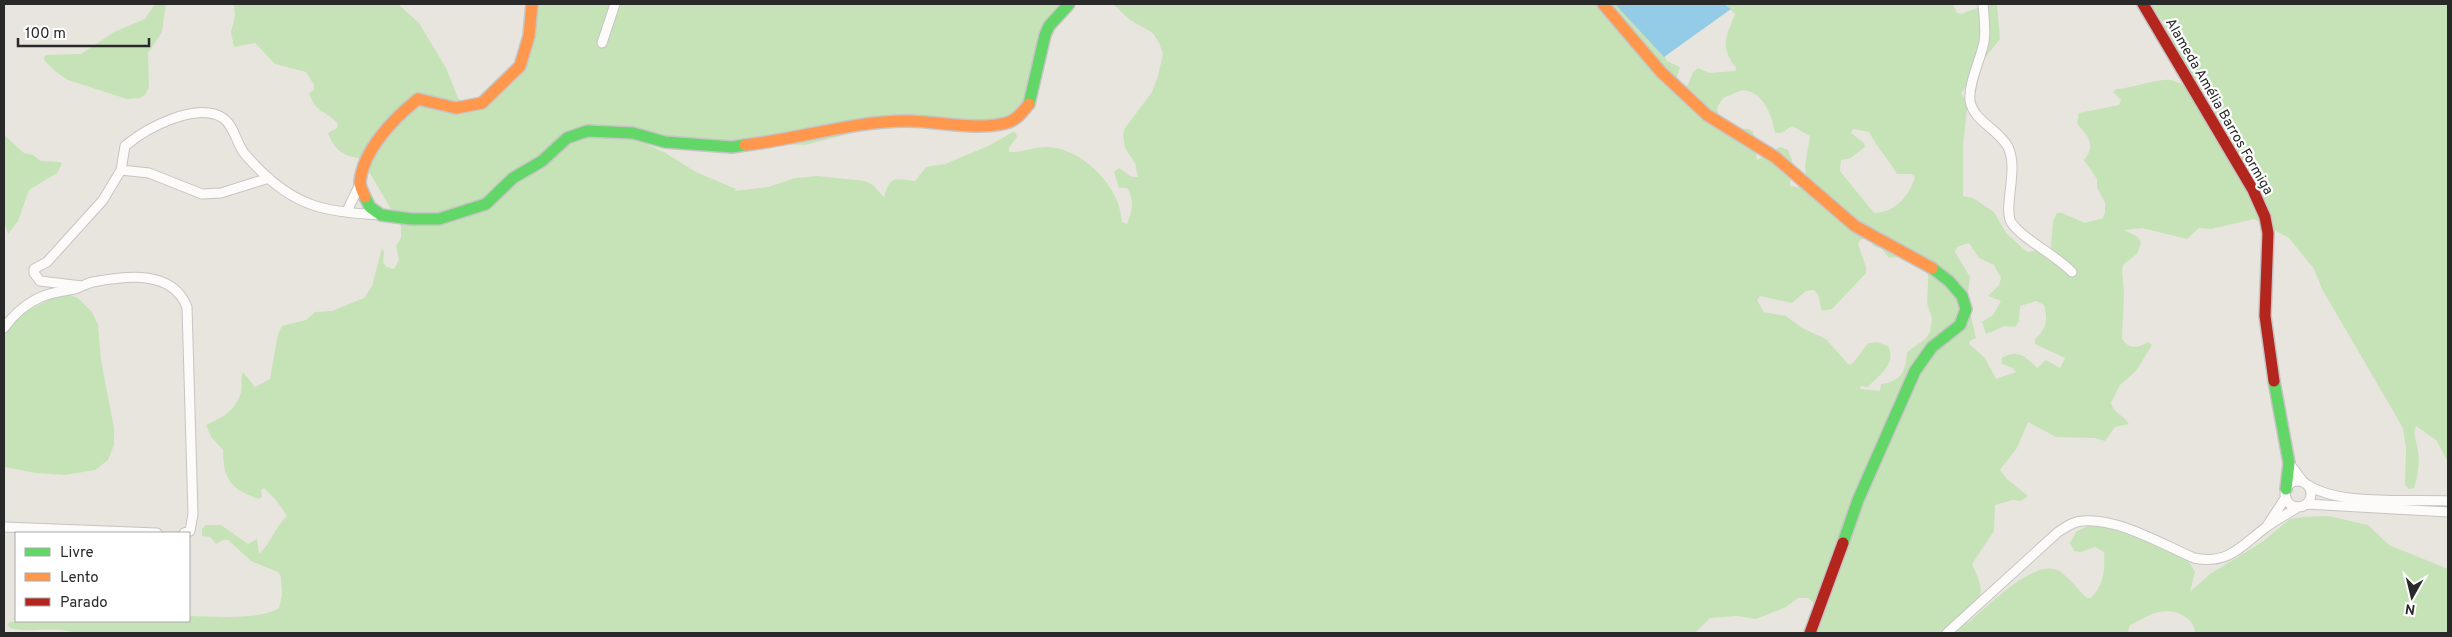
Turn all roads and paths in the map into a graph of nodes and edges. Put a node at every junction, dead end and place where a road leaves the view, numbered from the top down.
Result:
1 (532, 4) edge
2 (615, 4) edge
3 (1069, 4) edge
4 (1602, 4) edge
5 (1983, 4) edge
6 (2143, 4) edge
7 (602, 43) dead end
8 (121, 170) junction
9 (268, 178) junction
10 (360, 184) junction
11 (347, 211) junction
12 (381, 214) junction
13 (2072, 272) dead end
14 (82, 286) junction
15 (4, 328) edge
16 (2289, 463) junction
17 (2306, 484) junction
18 (2286, 493) junction
19 (2448, 501) edge
20 (2302, 505) junction
21 (2448, 512) edge
22 (2267, 526) junction
23 (4, 527) edge
24 (132, 532) edge
25 (187, 532) edge
26 (1810, 633) edge
27 (1947, 633) edge

1 - 10 street
2 - 7 street
3 - 12 street
4 - 26 street
5 - 13 street
6 - 16 street, Alameda Amélia Barros Formiga
8 - 9 street
8 - 9 street
8 - 14 street
9 - 11 street
10 - 11 street
10 - 12 street
11 - 12 street
14 - 15 street
14 - 25 street
16 - 17 street
16 - 18 street, Alameda Amélia Barros Formiga
17 - 18 street
17 - 19 street
17 - 20 street
18 - 20 street
18 - 22 street
20 - 21 street
20 - 22 street
22 - 27 street
23 - 24 street

